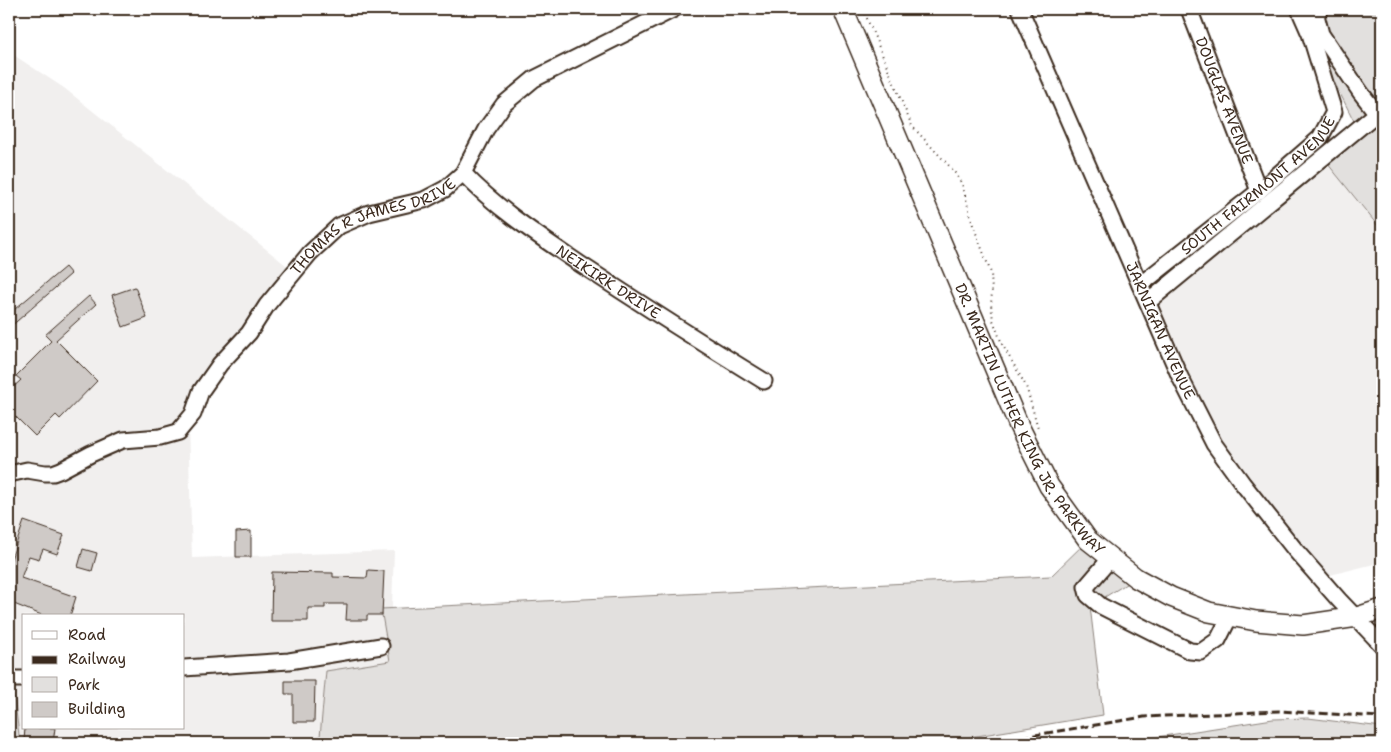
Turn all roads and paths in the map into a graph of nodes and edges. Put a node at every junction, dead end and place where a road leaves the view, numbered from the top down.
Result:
1 (674, 9) edge
2 (843, 9) edge
3 (863, 9) edge
4 (1020, 9) edge
5 (1189, 9) edge
6 (1299, 9) edge
7 (1320, 9) edge
8 (1381, 114) edge
9 (463, 173) junction
10 (1258, 190) junction
11 (1140, 285) junction
12 (1148, 302) junction
13 (764, 381) dead end
14 (1039, 431) dead end
15 (9, 474) edge
16 (1110, 558) junction
17 (1382, 609) edge
18 (1230, 616) junction
19 (1357, 617) junction
20 (1382, 645) edge
21 (381, 646) dead end
22 (185, 668) edge
23 (9, 679) edge
24 (22, 679) edge

1 - 9 street, THOMAS R JAMES DRIVE
2 - 16 main road, DR. MARTIN LUTHER KING JR. PARKWAY
3 - 14 path
4 - 11 street, JARNIGAN AVENUE
5 - 10 street, DOUGLAS AVENUE
6 - 10 street, SOUTH FAIRMONT AVENUE
7 - 8 street
8 - 12 street
9 - 13 street, NEIKIRK DRIVE
9 - 15 street, THOMAS R JAMES DRIVE
10 - 11 street, SOUTH FAIRMONT AVENUE
11 - 12 street, JARNIGAN AVENUE
12 - 19 street, JARNIGAN AVENUE
16 - 18 main road, DR. MARTIN LUTHER KING JR. PARKWAY
16 - 18 street
17 - 19 main road, DR. MARTIN LUTHER KING JR. PARKWAY
18 - 19 main road, DR. MARTIN LUTHER KING JR. PARKWAY
19 - 20 street, JARNIGAN AVENUE
21 - 22 street
23 - 24 street

